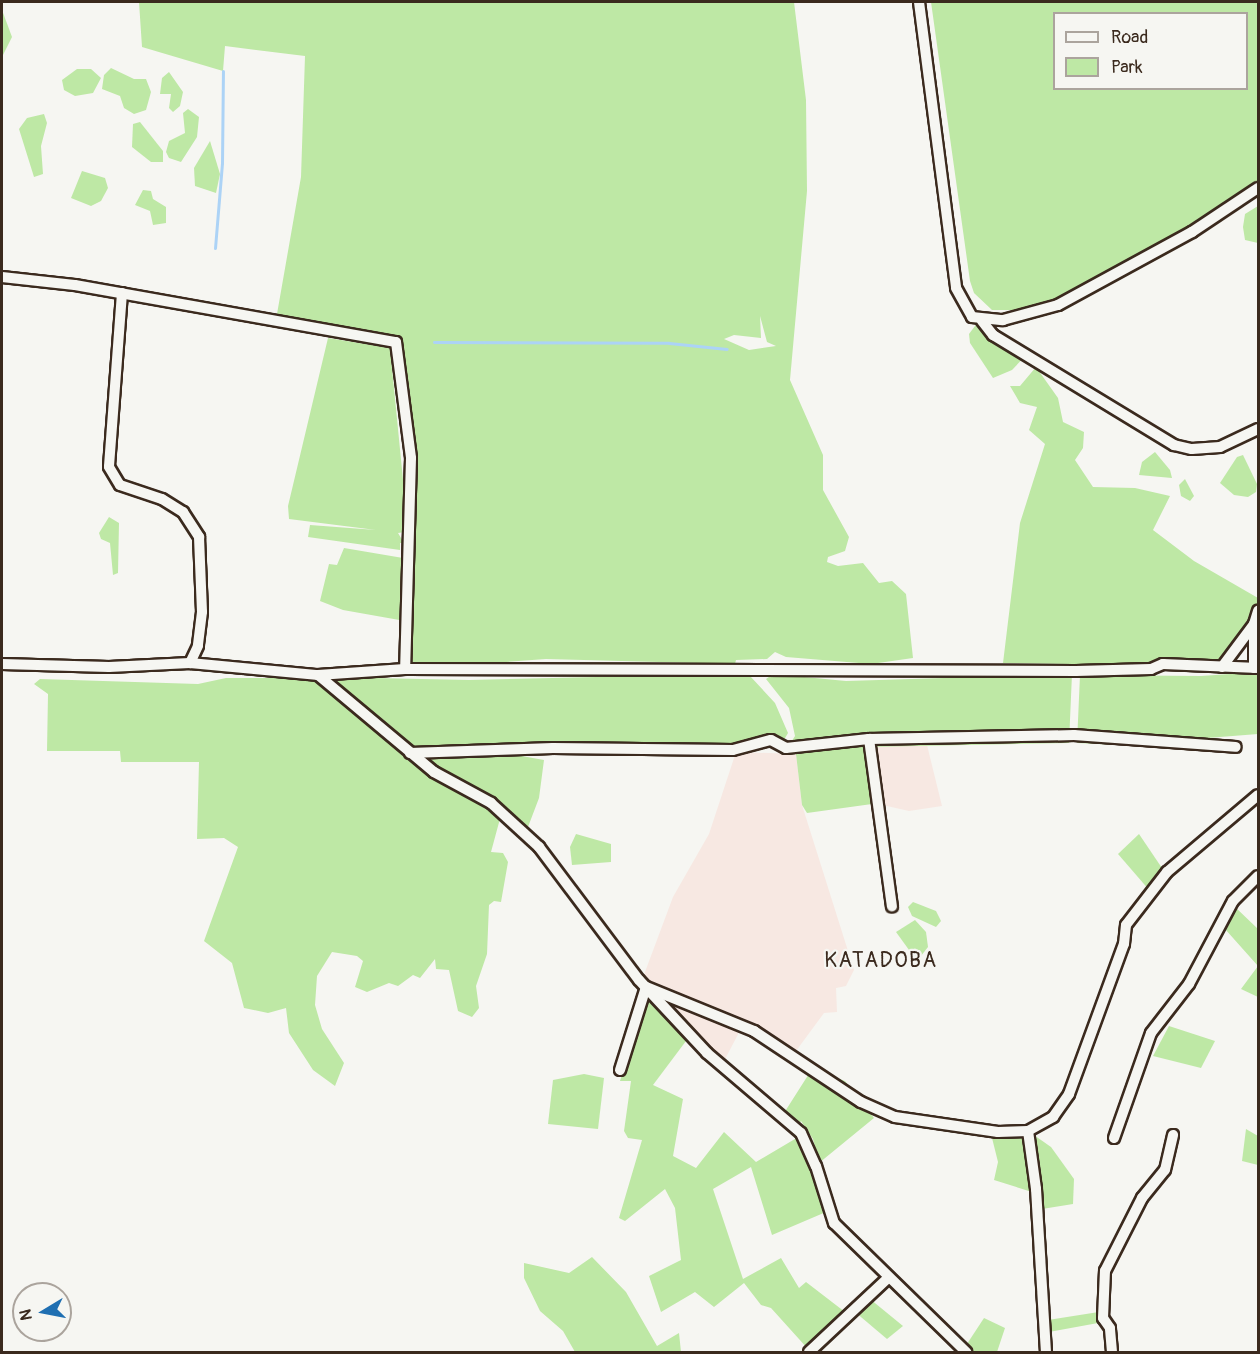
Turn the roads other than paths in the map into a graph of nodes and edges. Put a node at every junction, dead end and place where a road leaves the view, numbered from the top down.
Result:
1 (919, 2) edge
2 (1258, 188) edge
3 (2, 278) edge
4 (122, 294) junction
5 (982, 321) junction
6 (1258, 429) edge
7 (1258, 611) edge
8 (1254, 624) junction
9 (190, 663) junction
10 (2, 664) edge
11 (1222, 667) junction
12 (1256, 668) edge
13 (405, 669) junction
14 (318, 675) junction
15 (869, 740) junction
16 (1236, 747) dead end
17 (410, 753) junction
18 (1258, 795) edge
19 (1258, 876) edge
20 (892, 906) dead end
21 (646, 987) junction
22 (620, 1070) dead end
23 (1028, 1131) junction
24 (1173, 1136) dead end
25 (1114, 1138) dead end
26 (888, 1278) junction
27 (809, 1353) edge
28 (966, 1353) edge
29 (1046, 1353) edge
30 (1112, 1353) edge

1 - 5 street
2 - 5 street
3 - 4 street
4 - 9 street
4 - 13 street
5 - 6 street
7 - 8 street
8 - 11 street
8 - 12 street
9 - 10 street
9 - 14 street
11 - 12 street
11 - 13 street
13 - 14 street
14 - 17 street
15 - 16 street
15 - 17 street
15 - 20 street
17 - 21 street
18 - 23 street
19 - 25 street
21 - 22 street
21 - 23 street
21 - 26 street
23 - 29 street
24 - 30 street
26 - 27 street
26 - 28 street

